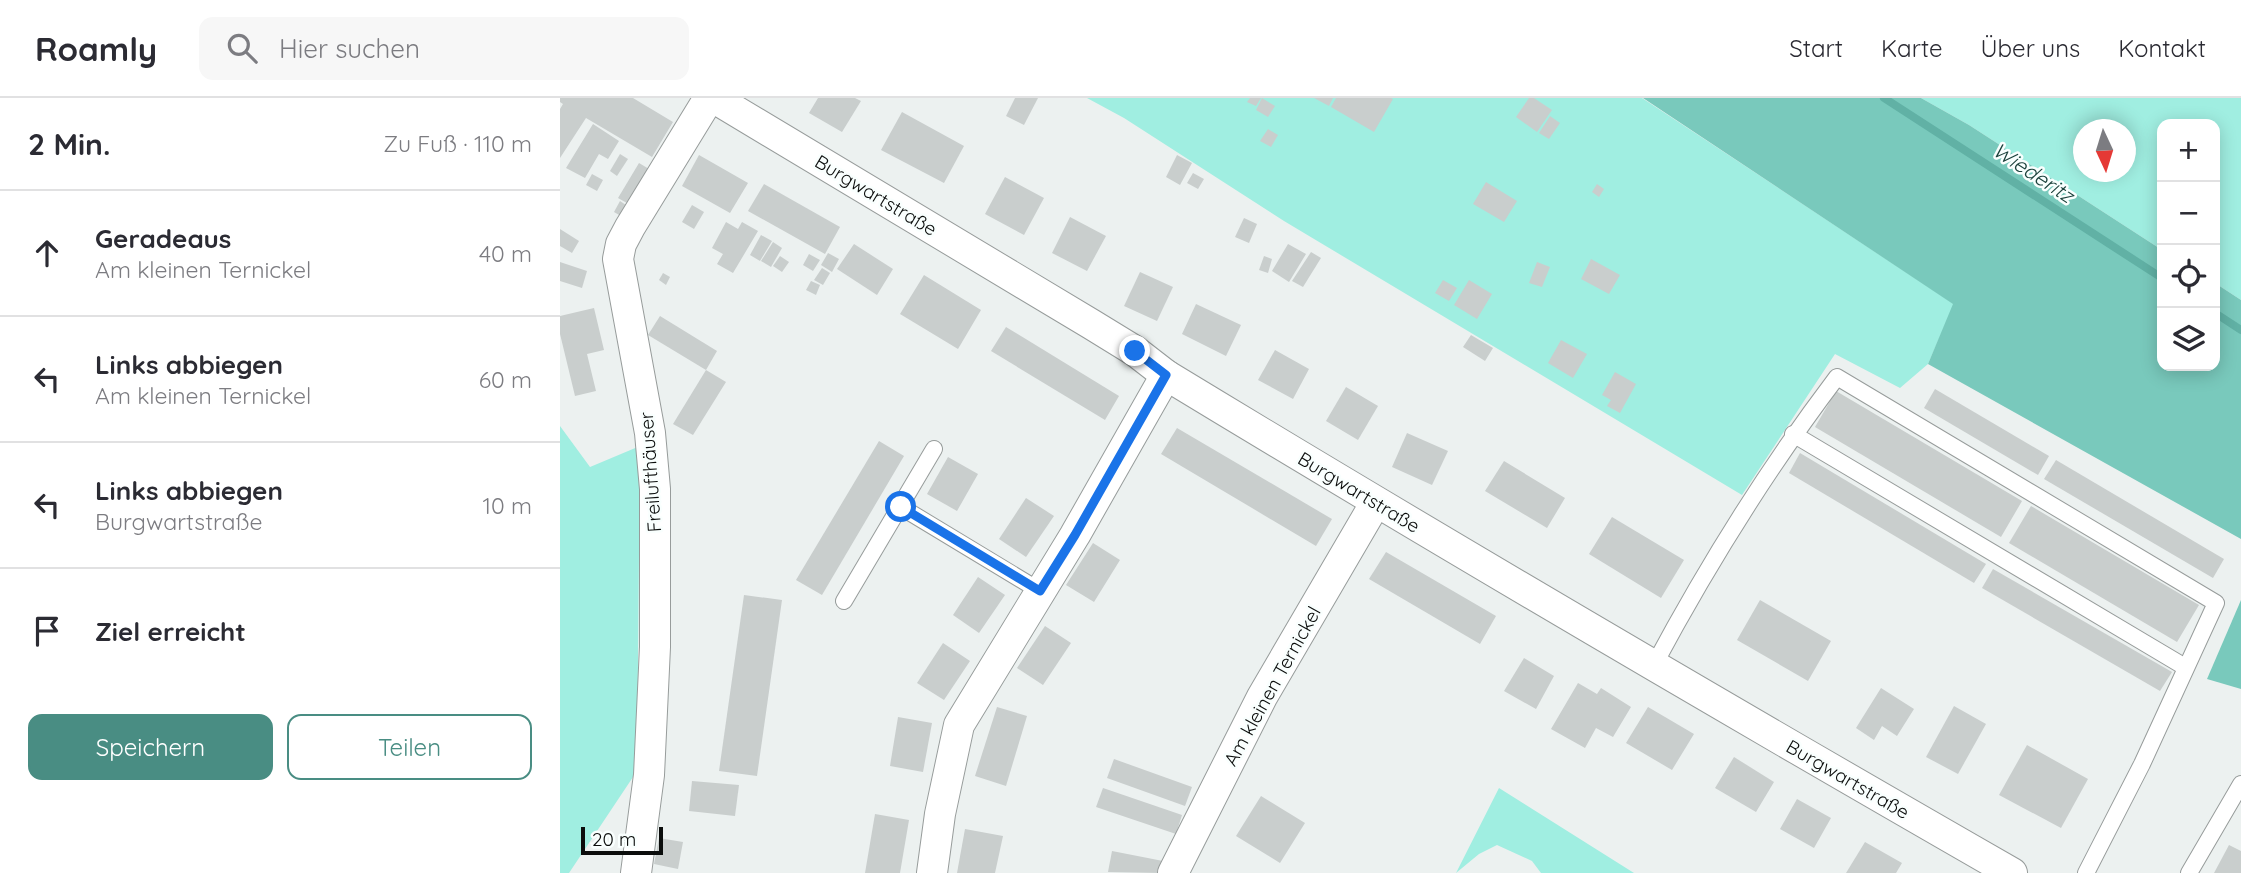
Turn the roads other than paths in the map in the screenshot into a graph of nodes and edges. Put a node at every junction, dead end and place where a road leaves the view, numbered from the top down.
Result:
1 (712, 98) edge
2 (1166, 375) junction
3 (1793, 434) junction
4 (934, 449) dead end
5 (1376, 502) junction
6 (901, 507) junction
7 (1040, 591) junction
8 (844, 601) dead end
9 (1653, 667) junction
10 (2185, 667) junction
11 (2241, 784) edge
12 (2007, 872) edge
13 (636, 873) edge
14 (932, 873) edge
15 (1173, 873) edge
16 (2086, 873) edge
17 (2189, 873) edge

1 - 2 street, Burgwartstraße
1 - 13 street, Freilufthäuser
2 - 5 street, Burgwartstraße
2 - 7 street
3 - 9 lane
3 - 10 lane
3 - 10 lane
4 - 6 lane
5 - 9 street, Burgwartstraße
5 - 15 street, Am kleinen Ternickel
6 - 7 lane
6 - 8 lane
7 - 14 street
9 - 12 street, Burgwartstraße
10 - 16 lane
11 - 17 lane

